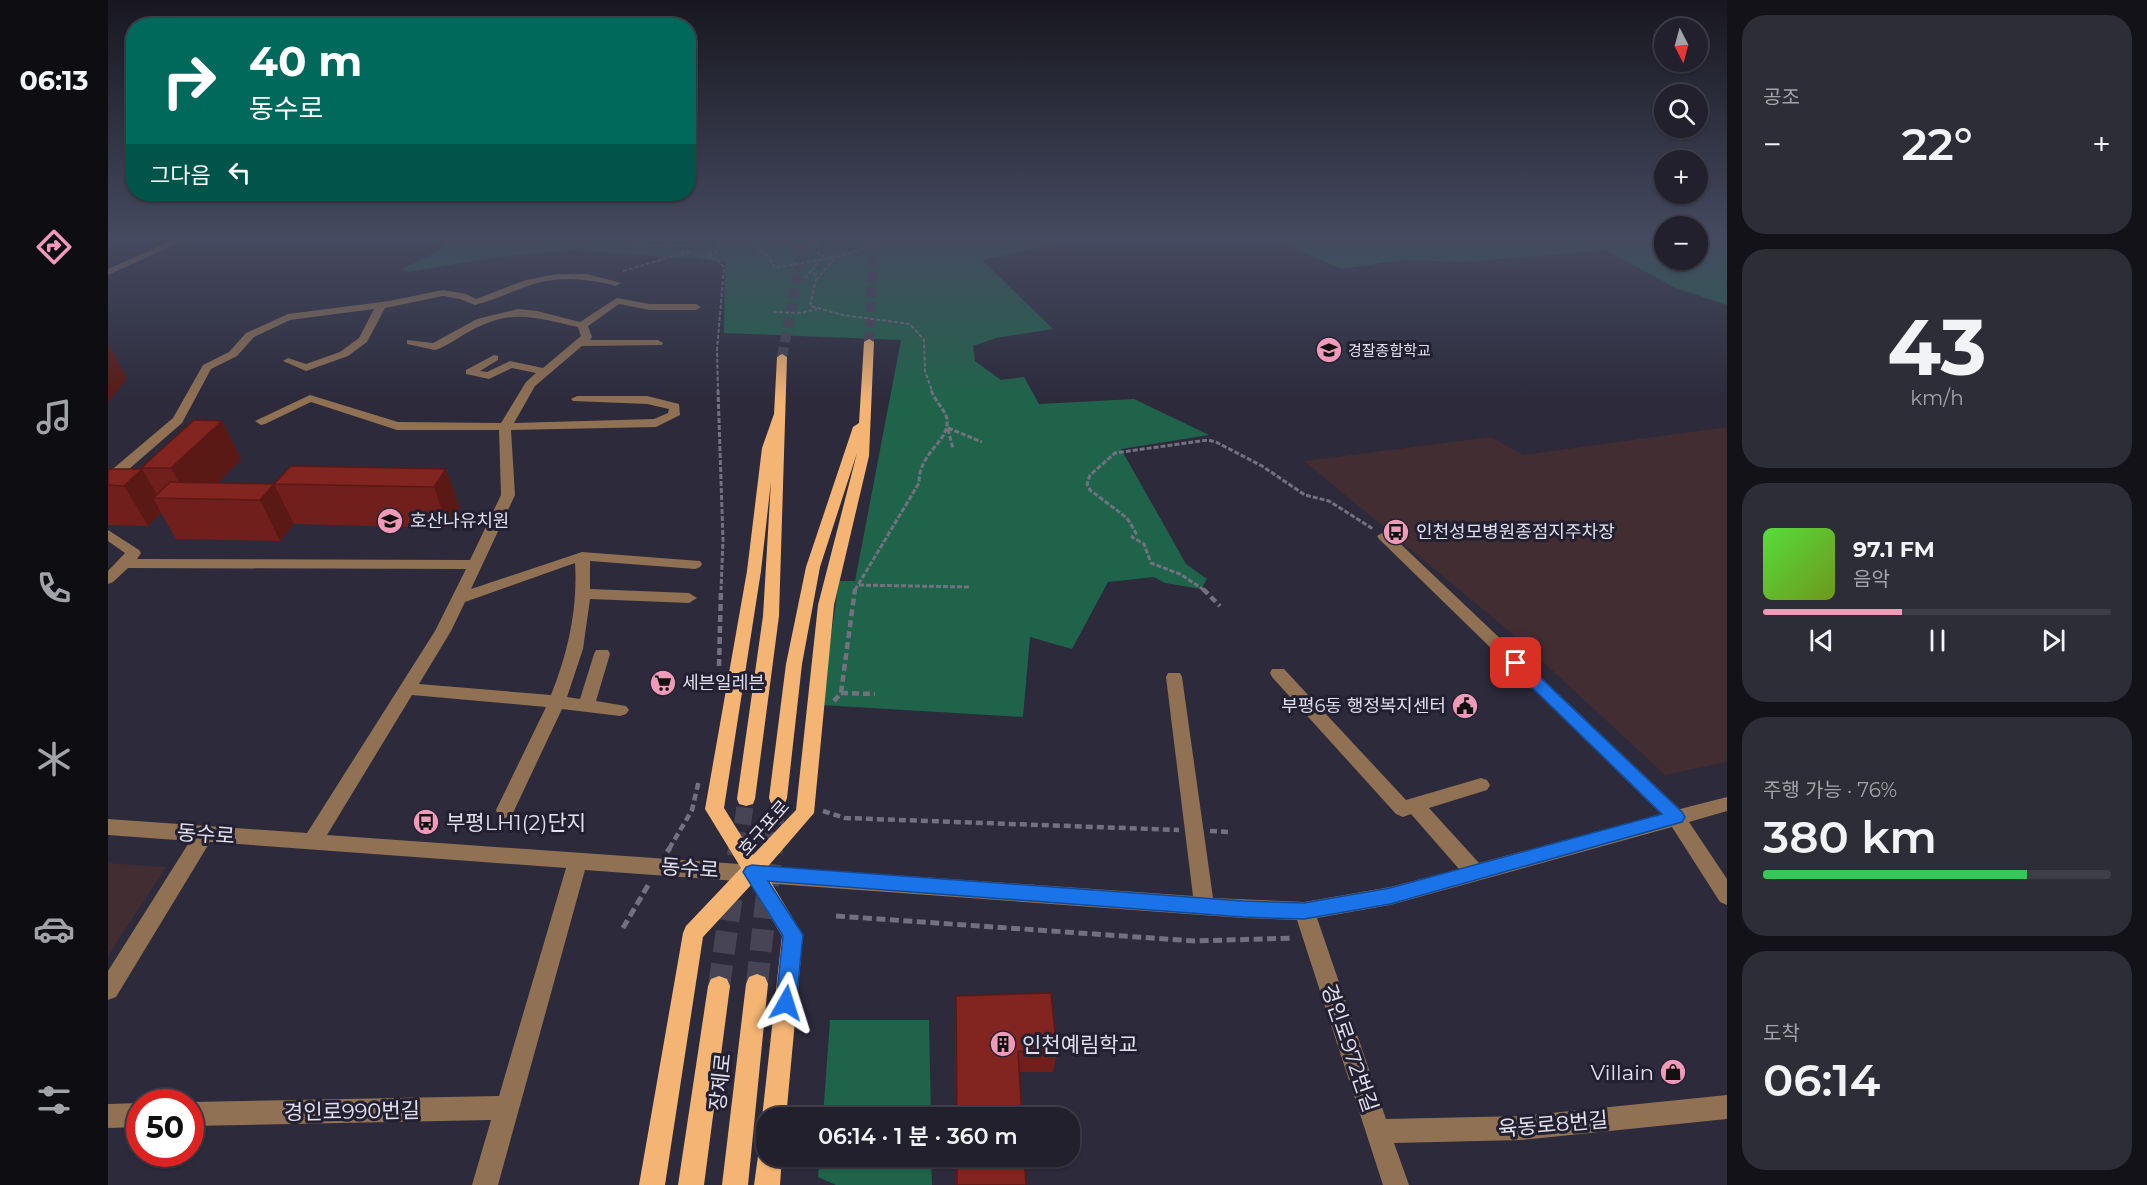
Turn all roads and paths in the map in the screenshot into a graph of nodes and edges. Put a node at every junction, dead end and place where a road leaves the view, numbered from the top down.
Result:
1 (509, 292) edge
2 (617, 292) edge
3 (722, 292) edge
4 (813, 292) edge
5 (647, 296) dead end
6 (617, 301) junction
7 (633, 304) junction
8 (381, 305) junction
9 (657, 307) junction
10 (696, 307) dead end
11 (818, 309) junction
12 (773, 312) dead end
13 (645, 315) dead end
14 (582, 325) junction
15 (411, 342) dead end
16 (869, 342) tunnel mouth
17 (582, 343) junction
18 (658, 343) dead end
19 (782, 357) tunnel mouth
20 (494, 358) dead end
21 (288, 361) dead end
22 (546, 372) junction
23 (577, 399) dead end
24 (864, 412) junction
25 (780, 414) junction
26 (261, 421) dead end
27 (506, 427) junction
28 (948, 428) junction
29 (982, 442) dead end
30 (953, 449) dead end
31 (108, 480) edge
32 (108, 534) edge
33 (1384, 536) joint
34 (582, 556) junction
35 (124, 563) junction
36 (695, 564) dead end
37 (475, 565) junction
38 (108, 579) edge
39 (858, 585) junction
40 (970, 587) dead end
41 (582, 594) junction
42 (689, 598) dead end
43 (458, 599) junction
44 (1220, 606) dead end
45 (602, 654) dead end
46 (1278, 673) dead end
47 (718, 674) dead end
48 (1174, 677) dead end
49 (407, 689) junction
50 (842, 693) junction
51 (875, 694) dead end
52 (557, 702) junction
53 (829, 705) dead end
54 (586, 706) junction
55 (620, 710) dead end
56 (701, 769) dead end
57 (1481, 785) dead end
58 (778, 798) tunnel mouth
59 (746, 799) tunnel mouth
60 (823, 804) dead end
61 (1727, 804) edge
62 (1415, 805) junction
63 (505, 810) dead end
64 (1676, 817) junction
65 (108, 827) edge
66 (1194, 831) junction
67 (1230, 832) dead end
68 (205, 834) junction
69 (313, 841) junction
70 (663, 859) dead end
71 (578, 860) junction
72 (752, 872) junction
73 (1475, 873) junction
74 (652, 879) dead end
75 (1727, 896) edge
76 (1204, 906) junction
77 (1304, 911) junction
78 (836, 916) dead end
79 (623, 928) dead end
80 (1312, 938) junction
81 (757, 984) tunnel mouth
82 (719, 986) tunnel mouth
83 (108, 990) edge
84 (775, 1107) edge
85 (1727, 1107) edge
86 (507, 1108) junction
87 (204, 1114) edge
88 (126, 1115) edge
89 (108, 1116) edge
90 (1378, 1131) junction
91 (769, 1167) edge
92 (485, 1185) edge
93 (652, 1185) edge
94 (691, 1185) edge
95 (735, 1185) edge
96 (767, 1185) edge
97 (1396, 1185) edge

1 - 8 street
2 - 6 street
3 - 47 path
4 - 11 path
5 - 7 street
6 - 7 street
6 - 14 street
7 - 9 street
8 - 21 street
8 - 31 street
9 - 10 street
9 - 13 street
11 - 12 path
11 - 28 path
14 - 15 street
14 - 17 street
16 - 24 main road, 호구포로
17 - 18 street
17 - 22 street
19 - 25 main road, 호구포로
20 - 22 street
22 - 27 street
23 - 27 street
24 - 58 main road, 호구포로
24 - 72 main road, 호구포로
25 - 59 main road, 호구포로
25 - 72 main road, 호구포로
26 - 27 street
27 - 37 street
28 - 29 path
28 - 30 path
28 - 39 path
32 - 35 street
33 - 44 path
33 - 64 street
34 - 36 street
34 - 41 street
34 - 43 street
35 - 37 street
35 - 38 street
37 - 43 street
39 - 40 path
39 - 50 path
41 - 42 street
41 - 52 street
43 - 49 street
45 - 54 street
46 - 62 street
48 - 66 street
49 - 52 street
49 - 69 street
50 - 51 path
50 - 53 path
52 - 54 street
52 - 63 street
54 - 55 street
56 - 70 path
57 - 62 street
60 - 66 path
61 - 64 street, 동수로
62 - 73 street
64 - 73 street, 동수로
64 - 75 street
65 - 68 street, 동수로
66 - 67 path
66 - 76 street
68 - 69 street, 동수로
68 - 83 street
69 - 71 street, 동수로
71 - 72 street, 동수로
71 - 86 street
72 - 76 street, 동수로
72 - 84 main road
72 - 93 main road
73 - 77 street, 동수로
74 - 79 path
76 - 77 street, 동수로
77 - 80 street, 경인로972번길
78 - 80 path
80 - 90 street, 경인로972번길
81 - 95 main road, 장제로
82 - 94 main road, 장제로
85 - 90 street, 육동로8번길
86 - 87 street, 경인로990번길
86 - 92 street
88 - 89 street
90 - 97 street, 경인로972번길
91 - 96 main road

